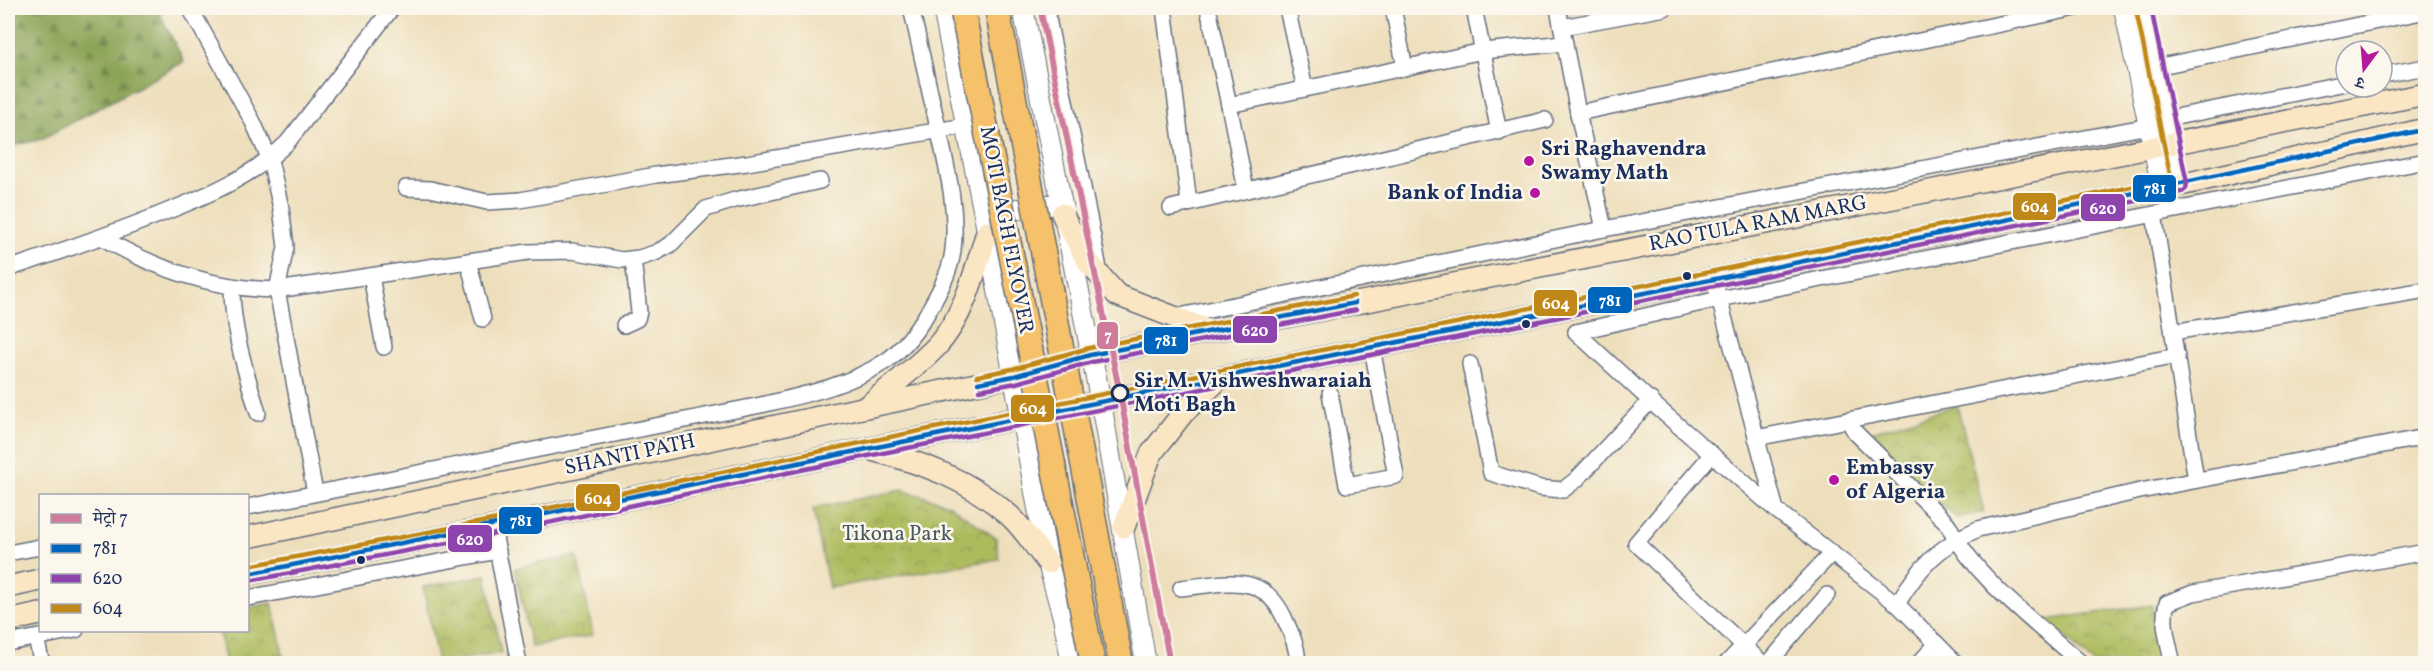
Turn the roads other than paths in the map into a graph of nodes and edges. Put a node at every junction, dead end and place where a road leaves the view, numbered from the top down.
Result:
1 (190, 8) edge
2 (392, 8) edge
3 (911, 8) edge
4 (943, 8) edge
5 (962, 8) edge
6 (997, 8) edge
7 (1023, 8) edge
8 (1046, 8) edge
9 (1164, 8) edge
10 (1208, 8) edge
11 (1287, 8) edge
12 (1393, 8) edge
13 (1474, 8) edge
14 (1558, 8) edge
15 (1665, 8) edge
16 (2076, 8) edge
17 (2124, 8) edge
18 (2143, 8) edge
19 (2426, 11) edge
20 (1562, 27) junction
21 (1565, 43) junction
22 (1483, 51) junction
23 (2156, 67) junction
24 (2426, 67) edge
25 (1405, 68) junction
26 (2394, 73) edge
27 (2334, 85) edge
28 (1305, 89) junction
29 (2426, 94) edge
30 (1229, 105) junction
31 (1578, 113) junction
32 (1545, 120) dead end
33 (2158, 122) junction
34 (965, 126) junction
35 (2426, 129) edge
36 (939, 131) junction
37 (1499, 132) junction
38 (2163, 146) junction
39 (270, 160) junction
40 (2426, 161) edge
41 (820, 181) dead end
42 (2171, 187) junction
43 (406, 188) dead end
44 (1246, 190) junction
45 (1189, 203) junction
46 (1171, 208) dead end
47 (1061, 209) junction
48 (2154, 214) junction
49 (985, 223) junction
50 (1604, 229) junction
51 (103, 238) junction
52 (633, 259) junction
53 (468, 261) junction
54 (8, 269) edge
55 (371, 276) junction
56 (1100, 278) junction
57 (232, 287) junction
58 (1716, 289) junction
59 (278, 290) junction
60 (2426, 290) edge
61 (1172, 318) junction
62 (483, 319) dead end
63 (624, 326) dead end
64 (1211, 331) junction
65 (2173, 332) junction
66 (384, 346) dead end
67 (1372, 348) junction
68 (1090, 355) junction
69 (2176, 356) junction
70 (1470, 364) dead end
71 (1014, 376) junction
72 (1220, 379) junction
73 (1330, 393) dead end
74 (1651, 400) junction
75 (1101, 403) junction
76 (870, 405) junction
77 (258, 414) dead end
78 (1020, 419) junction
79 (1848, 420) junction
80 (2426, 437) edge
81 (1756, 438) junction
82 (867, 449) junction
83 (1712, 454) junction
84 (2196, 480) junction
85 (315, 494) junction
86 (249, 507) edge
87 (1776, 510) junction
88 (493, 526) junction
89 (1124, 527) junction
90 (249, 537) edge
91 (1955, 539) junction
92 (39, 547) edge
93 (498, 551) junction
94 (2426, 552) edge
95 (8, 553) edge
96 (1832, 553) junction
97 (1048, 563) junction
98 (249, 574) edge
99 (39, 580) edge
100 (8, 587) edge
101 (1181, 588) dead end
102 (1827, 596) dead end
103 (249, 598) edge
104 (1897, 604) junction
105 (1135, 605) junction
106 (39, 614) edge
107 (1063, 617) junction
108 (8, 621) edge
109 (66, 632) edge
110 (36, 638) junction
111 (8, 643) edge
112 (1937, 644) junction
113 (1744, 645) junction
114 (42, 663) edge
115 (519, 663) edge
116 (1071, 663) edge
117 (1093, 663) edge
118 (1121, 663) edge
119 (1146, 663) edge
120 (1298, 663) edge
121 (1726, 663) edge
122 (1762, 663) edge
123 (1768, 663) edge
124 (1918, 663) edge
125 (1957, 663) edge
126 (2082, 663) edge
127 (2173, 663) edge

1 - 39 street
2 - 39 street
3 - 36 street
4 - 34 street
5 - 117 main road, MOTI BAGH FLYOVER, bridge
6 - 118 main road, MOTI BAGH FLYOVER, bridge
7 - 47 street
8 - 56 street
9 - 45 street
10 - 30 street
11 - 28 street
12 - 25 street
13 - 22 street
14 - 20 street
15 - 20 street
16 - 31 street
17 - 33 street
18 - 23 street
19 - 23 street
20 - 21 street
21 - 22 street
21 - 31 street
22 - 25 street
22 - 37 street
23 - 33 street
24 - 26 street
25 - 28 street
27 - 33 street
28 - 30 street
29 - 38 main road, RAO TULA RAM MARG
30 - 44 street
31 - 50 street
32 - 37 street
33 - 38 street
33 - 50 street
34 - 36 street
34 - 49 street
35 - 42 main road
36 - 43 street
36 - 85 street
37 - 44 street
38 - 42 street
38 - 64 main road, RAO TULA RAM MARG
39 - 51 street
39 - 59 street
40 - 48 street
41 - 52 street
42 - 58 main road
44 - 45 street
45 - 46 street
47 - 49 street
47 - 56 main road
47 - 68 street
48 - 58 street
48 - 65 street
49 - 71 street
49 - 76 main road
50 - 61 street
51 - 54 street
51 - 57 street
52 - 53 street
52 - 63 street
53 - 55 street
53 - 62 street
55 - 59 street
55 - 66 street
56 - 61 main road
57 - 59 street
57 - 77 street
58 - 67 main road
58 - 74 street
58 - 81 street
59 - 85 street
60 - 65 street
61 - 64 main road
64 - 68 main road, RAO TULA RAM MARG
65 - 69 street
67 - 72 main road
67 - 73 street
68 - 71 main road, RAO TULA RAM MARG
68 - 75 street
69 - 79 street
69 - 84 street
70 - 74 street
71 - 76 main road, SHANTI PATH
71 - 78 street
72 - 75 main road
72 - 89 main road
74 - 83 street
75 - 78 main road, SHANTI PATH
75 - 89 street
76 - 90 main road, SHANTI PATH
78 - 82 main road, SHANTI PATH
78 - 97 street
79 - 81 street
79 - 91 street
80 - 84 street
81 - 87 street
82 - 88 main road, SHANTI PATH
82 - 97 main road
83 - 87 street
83 - 113 street
84 - 91 street
85 - 86 street
87 - 96 street
88 - 93 street
88 - 98 main road, SHANTI PATH
89 - 105 street
91 - 104 street
91 - 126 street
92 - 95 street
93 - 103 street
93 - 115 street
94 - 127 street
96 - 104 street
96 - 113 street
97 - 107 street
99 - 100 main road
101 - 120 street
102 - 123 street
104 - 112 street
105 - 107 street
105 - 119 street
106 - 108 main road
107 - 116 street
109 - 110 street
110 - 111 street
110 - 114 street
112 - 124 street
112 - 125 street
113 - 121 street
113 - 122 street

